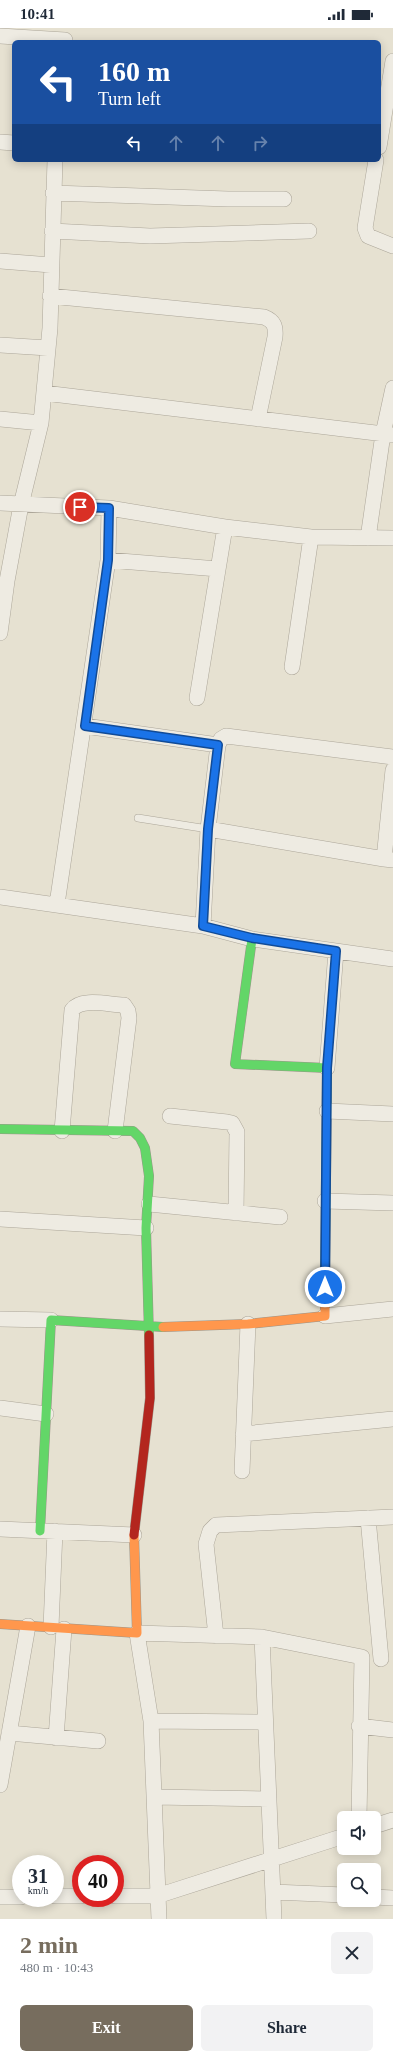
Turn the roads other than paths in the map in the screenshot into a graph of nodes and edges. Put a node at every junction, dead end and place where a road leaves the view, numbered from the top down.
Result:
1 (0, 36) edge
2 (65, 37) edge
3 (393, 61) edge
4 (384, 88) edge
5 (0, 142) edge
6 (384, 142) edge
7 (12, 143) edge
8 (55, 162) edge
9 (376, 162) edge
10 (53, 193) junction
11 (284, 199) dead end
12 (52, 231) junction
13 (309, 231) dead end
14 (393, 246) edge
15 (0, 261) edge
16 (51, 265) junction
17 (50, 296) junction
18 (0, 345) edge
19 (48, 348) junction
20 (393, 388) edge
21 (44, 393) junction
22 (0, 419) edge
23 (258, 419) junction
24 (41, 423) junction
25 (388, 435) edge
26 (0, 503) edge
27 (21, 505) junction
28 (109, 508) junction
29 (225, 527) junction
30 (311, 537) junction
31 (368, 538) junction
32 (393, 538) edge
33 (108, 560) junction
34 (218, 570) junction
35 (3, 581) edge
36 (0, 633) edge
37 (292, 667) dead end
38 (197, 698) dead end
39 (85, 726) junction
40 (218, 745) junction
41 (393, 757) edge
42 (393, 770) edge
43 (138, 818) dead end
44 (208, 829) junction
45 (388, 859) edge
46 (0, 896) edge
47 (58, 904) junction
48 (203, 926) junction
49 (252, 938) junction
50 (336, 951) junction
51 (393, 958) edge
52 (327, 1068) junction
53 (327, 1111) junction
54 (393, 1114) edge
55 (170, 1116) dead end
56 (0, 1129) edge
57 (62, 1131) junction
58 (115, 1131) junction
59 (325, 1200) junction
60 (393, 1203) edge
61 (149, 1204) junction
62 (236, 1213) junction
63 (280, 1217) dead end
64 (0, 1219) edge
65 (146, 1228) junction
66 (393, 1309) edge
67 (325, 1316) junction
68 (0, 1319) edge
69 (51, 1320) junction
70 (248, 1324) junction
71 (148, 1327) junction
72 (0, 1408) edge
73 (46, 1414) junction
74 (393, 1419) edge
75 (243, 1434) junction
76 (242, 1471) dead end
77 (393, 1517) edge
78 (368, 1518) junction
79 (0, 1529) edge
80 (40, 1531) junction
81 (55, 1531) junction
82 (134, 1535) junction
83 (0, 1624) edge
84 (28, 1626) junction
85 (58, 1628) junction
86 (137, 1633) junction
87 (216, 1636) junction
88 (262, 1637) junction
89 (362, 1657) junction
90 (387, 1659) edge
91 (151, 1721) junction
92 (265, 1722) junction
93 (359, 1726) junction
94 (393, 1730) edge
95 (9, 1733) junction
96 (56, 1738) junction
97 (98, 1741) dead end
98 (0, 1785) edge
99 (154, 1797) junction
100 (269, 1799) junction
101 (359, 1811) edge
102 (393, 1820) edge
103 (381, 1824) edge
104 (337, 1838) edge
105 (271, 1860) junction
106 (273, 1892) junction
107 (337, 1895) edge
108 (124, 1896) edge
109 (157, 1896) junction
110 (0, 1897) edge
111 (12, 1897) edge
112 (381, 1897) edge
113 (393, 1898) edge
114 (159, 1919) edge
115 (274, 1919) edge

1 - 2 street
3 - 4 street
4 - 6 street
5 - 7 street
8 - 10 street
9 - 14 street
10 - 11 street
10 - 12 street
12 - 13 street
12 - 16 street
15 - 16 street
16 - 17 street
17 - 19 street
17 - 23 street
18 - 19 street
19 - 21 street
20 - 25 street
21 - 23 street
21 - 24 street
22 - 24 street
23 - 25 street
24 - 27 street
25 - 31 street
26 - 27 street
27 - 28 street
27 - 35 street
28 - 29 street
28 - 33 street
29 - 30 street
29 - 34 street
30 - 31 street
30 - 37 street
31 - 32 street
33 - 34 street
33 - 39 street
34 - 38 street
35 - 36 street
39 - 40 street
39 - 47 street
40 - 41 street
40 - 44 street
42 - 45 street
43 - 44 lane
44 - 45 street
44 - 48 street
46 - 47 street
47 - 48 street
48 - 49 street
49 - 50 street
49 - 52 street
50 - 51 street
50 - 52 street
52 - 53 street
53 - 54 street
53 - 59 street
55 - 62 street
56 - 57 street
57 - 58 street
57 - 58 street
58 - 61 street
59 - 60 street
59 - 67 street
61 - 62 street
61 - 65 street
62 - 63 street
64 - 65 street
65 - 71 street
66 - 67 street
67 - 70 street
68 - 69 street
69 - 71 street
69 - 73 street
70 - 71 street
70 - 75 street
71 - 82 street
72 - 73 street
73 - 80 street
74 - 75 street
75 - 76 street
77 - 78 street
78 - 87 street
78 - 90 street
79 - 80 street
80 - 81 street
81 - 82 street
81 - 85 street
82 - 86 street
83 - 84 street
84 - 85 street
84 - 95 street
85 - 86 street
85 - 96 street
86 - 87 street
86 - 91 street
87 - 88 street
88 - 89 street
88 - 92 street
89 - 90 street
89 - 93 street
91 - 92 street
91 - 99 street
92 - 100 street
93 - 94 street
93 - 101 street
95 - 96 street
95 - 98 street
96 - 97 street
99 - 100 street
99 - 109 street
100 - 105 street
102 - 103 street
104 - 105 street
105 - 106 street
105 - 109 street
106 - 107 street
106 - 115 street
108 - 109 street
109 - 114 street
110 - 111 street
112 - 113 street

